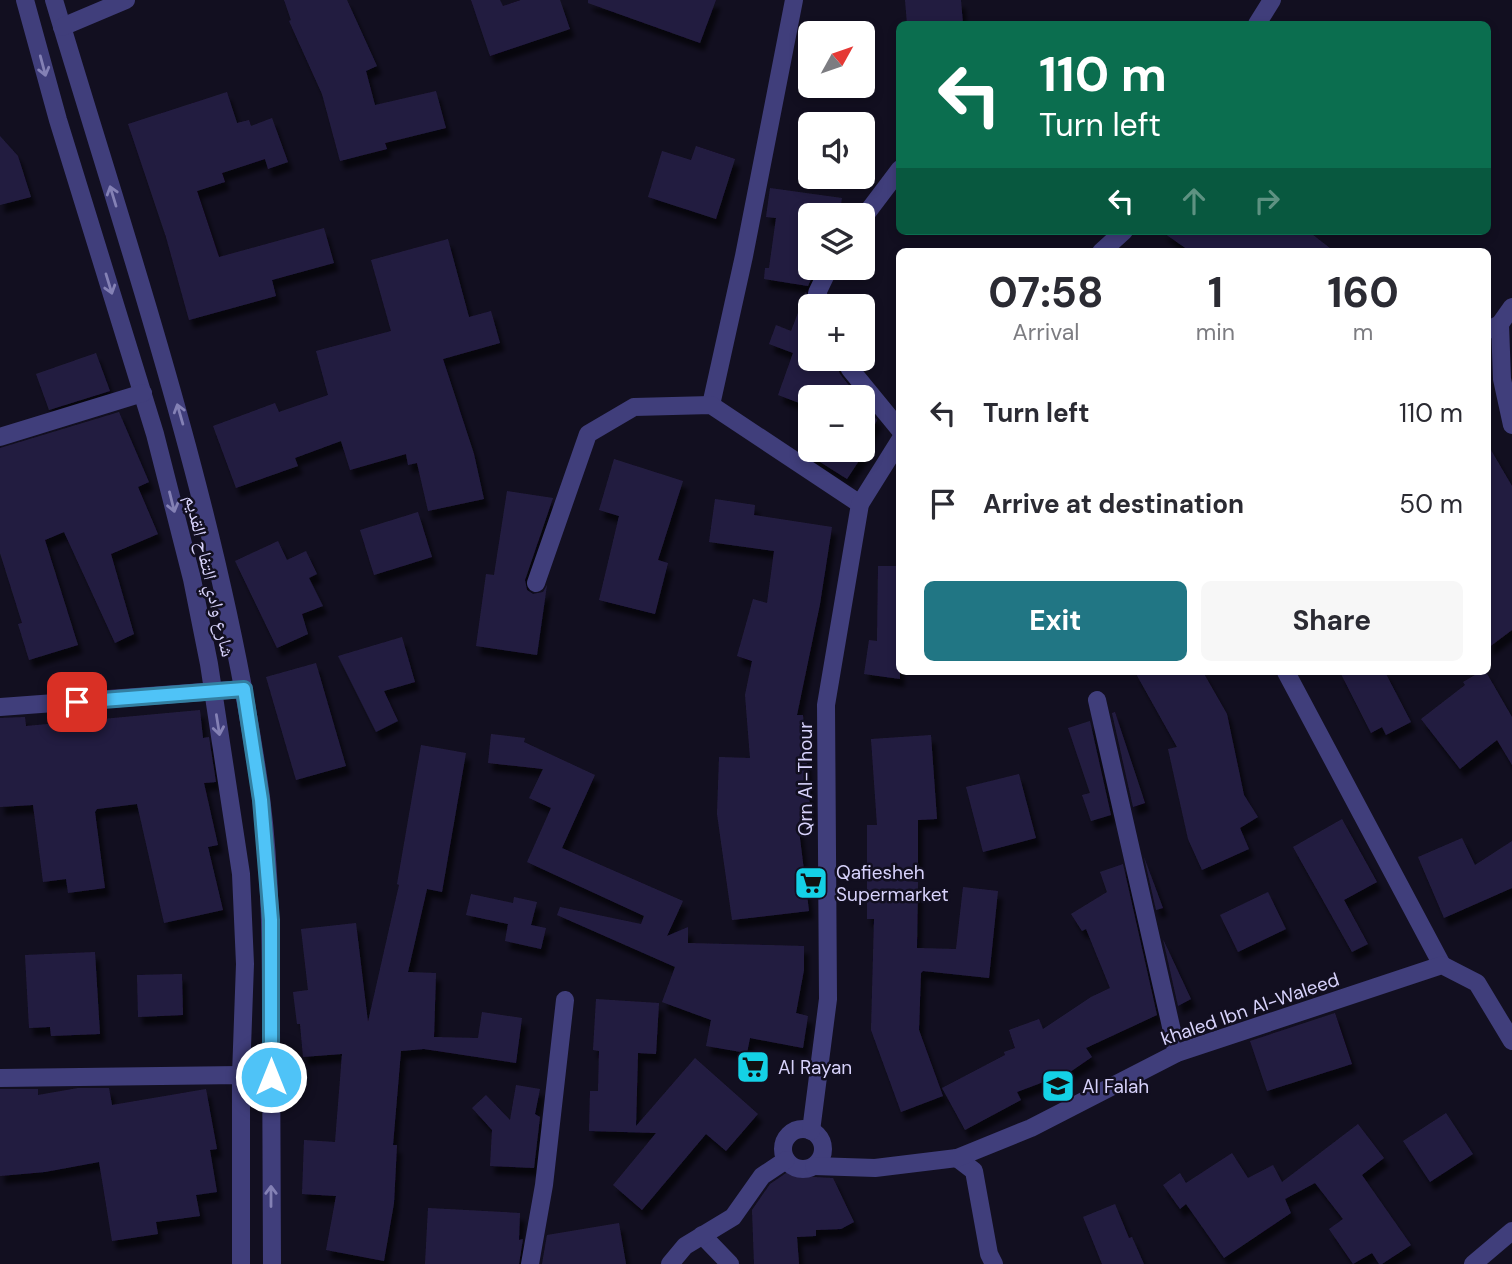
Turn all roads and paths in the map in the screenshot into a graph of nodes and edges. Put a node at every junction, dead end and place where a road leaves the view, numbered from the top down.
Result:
1 (25, 0) edge
2 (54, 0) edge
3 (126, 0) edge
4 (794, 0) edge
5 (1272, 0) edge
6 (1259, 21) edge
7 (62, 27) junction
8 (896, 174) edge
9 (874, 203) edge
10 (1120, 235) edge
11 (1105, 248) edge
12 (1512, 307) edge
13 (1494, 327) edge
14 (852, 371) edge
15 (143, 393) junction
16 (710, 405) junction
17 (896, 424) edge
18 (1512, 425) edge
19 (0, 438) edge
20 (896, 446) edge
21 (860, 504) junction
22 (536, 583) dead end
23 (1288, 675) edge
24 (244, 689) junction
25 (213, 692) junction
26 (1097, 700) dead end
27 (0, 707) edge
28 (1442, 965) junction
29 (565, 1000) dead end
30 (1512, 1041) edge
31 (1177, 1053) junction
32 (241, 1075) junction
33 (271, 1077) junction
34 (0, 1078) edge
35 (811, 1131) junction
36 (957, 1158) junction
37 (786, 1160) junction
38 (814, 1166) junction
39 (1512, 1231) edge
40 (702, 1235) junction
41 (241, 1264) edge
42 (272, 1264) edge
43 (530, 1264) edge
44 (670, 1264) edge
45 (730, 1264) edge
46 (993, 1264) edge
47 (1473, 1264) edge

1 -> 15 street, شارع وادي التفاح القديم
2 - 7 street, شارع وادي التفاح القديم
3 - 7 street
4 - 16 street
5 - 6 street
24 -> 7 street, شارع وادي التفاح القديم
8 - 9 street
10 - 11 street
12 - 13 street
13 - 18 street
14 - 17 street
15 - 19 street
15 -> 25 street, شارع وادي التفاح القديم
16 - 21 street
16 - 22 street
20 - 21 street, Qrn Al-Thour
21 - 35 street, Qrn Al-Thour
23 - 28 street
24 - 25 street
24 - 33 street, شارع وادي التفاح القديم
25 - 27 street
25 -> 32 street, شارع وادي التفاح القديم
26 - 31 street
28 - 30 street
28 - 31 street, khaled Ibn Al-Waleed
29 - 43 street
31 - 36 street, khaled Ibn Al-Waleed
32 - 33 street
32 - 34 street
32 - 41 street, شارع وادي التفاح القديم
42 -> 33 street, شارع وادي التفاح القديم
35 - 37 street
35 - 38 street
36 - 38 street, khaled Ibn Al-Waleed
36 - 46 street
37 - 38 street
37 - 40 street
39 - 47 street
40 - 44 street
40 - 45 street

